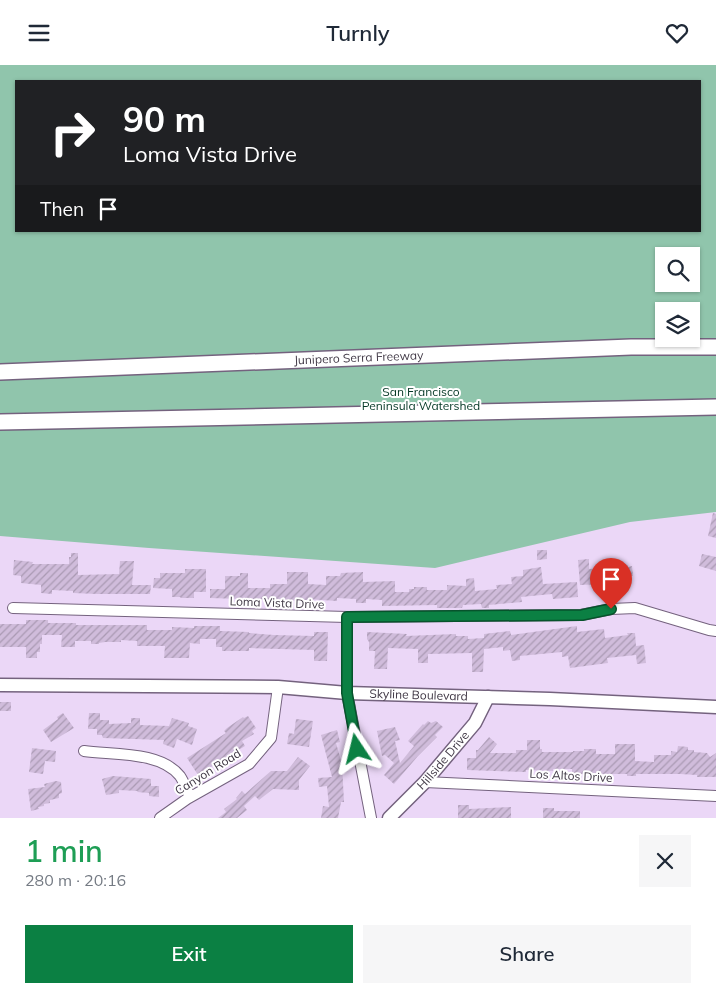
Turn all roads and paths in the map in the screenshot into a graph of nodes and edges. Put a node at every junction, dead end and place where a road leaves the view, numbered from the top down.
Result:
1 (716, 347) edge
2 (0, 372) edge
3 (716, 407) edge
4 (0, 422) edge
5 (13, 608) dead end
6 (347, 617) junction
7 (716, 631) edge
8 (0, 685) edge
9 (278, 687) junction
10 (347, 693) junction
11 (488, 697) junction
12 (716, 707) edge
13 (84, 751) dead end
14 (425, 782) junction
15 (716, 796) edge
16 (190, 797) junction
17 (160, 818) edge
18 (371, 818) edge
19 (389, 818) edge

1 - 2 highway, Junipero Serra Freeway
3 - 4 highway
5 - 6 street, Loma Vista Drive
6 - 7 street, Loma Vista Drive
6 - 10 street
8 - 9 main road, Skyline Boulevard
9 - 10 main road, Skyline Boulevard
9 - 16 street, Canyon Road
10 - 11 main road, Skyline Boulevard
10 - 18 street
11 - 12 main road, Skyline Boulevard
11 - 14 main road, Hillside Drive
13 - 16 street
14 - 15 street, Los Altos Drive
14 - 19 main road, Hillside Drive
16 - 17 street, Canyon Road

